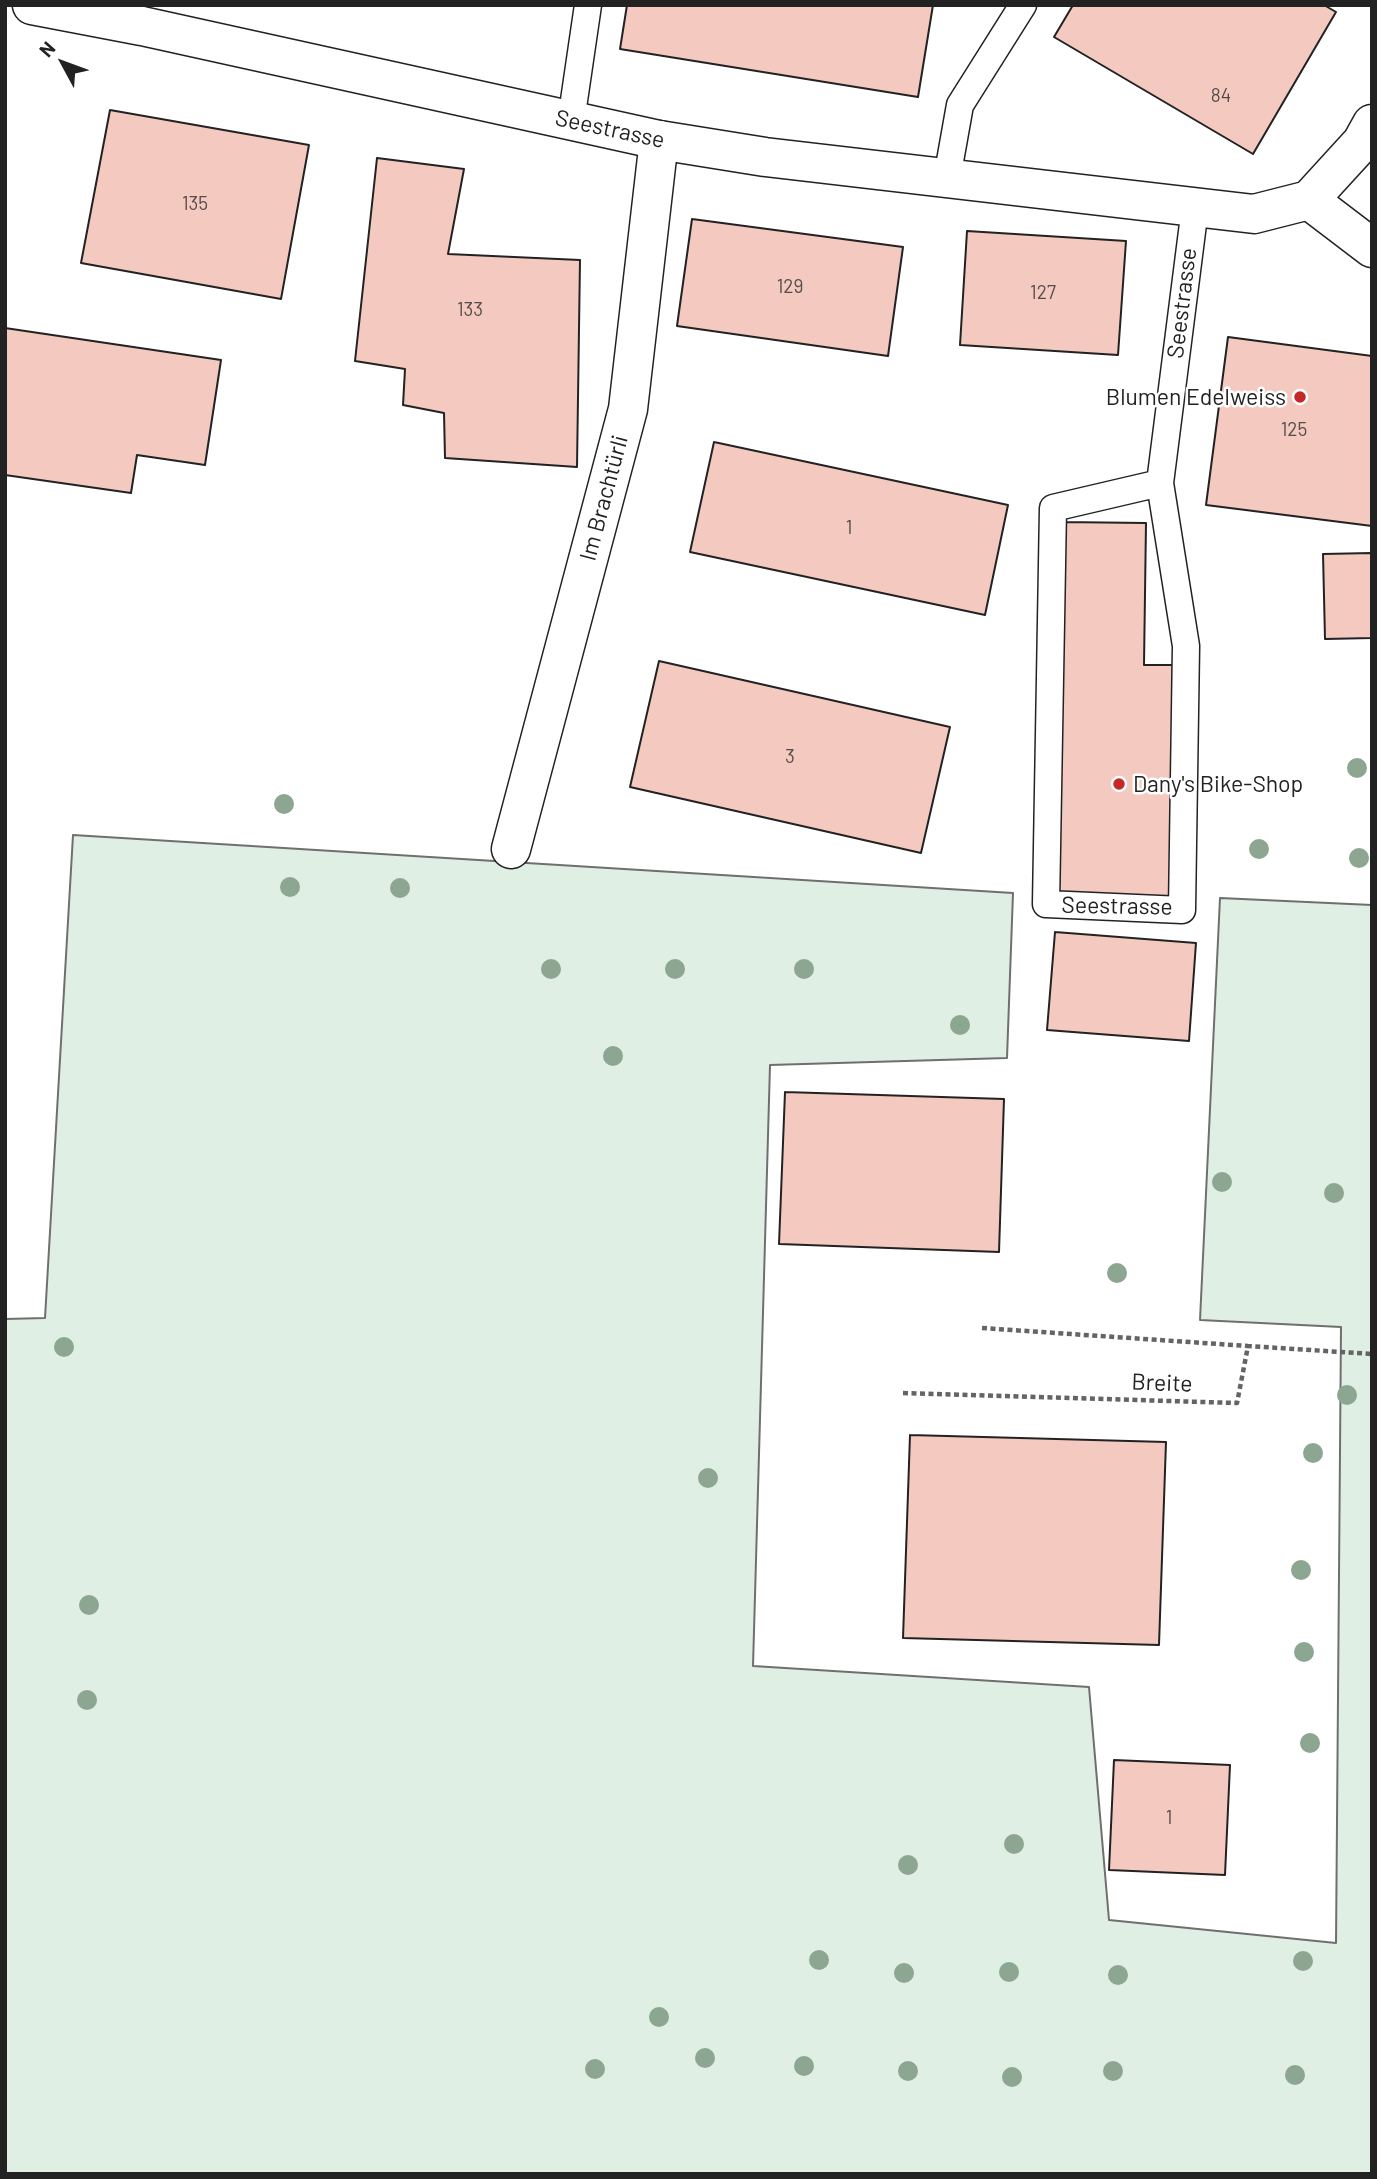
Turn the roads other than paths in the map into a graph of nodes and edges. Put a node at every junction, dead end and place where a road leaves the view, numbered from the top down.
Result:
1 (33, 5) edge
2 (588, 5) edge
3 (1023, 5) edge
4 (571, 121) junction
5 (1372, 124) edge
6 (659, 140) junction
7 (947, 178) junction
8 (1310, 200) junction
9 (1195, 208) junction
10 (1372, 248) edge
11 (1160, 482) junction
12 (511, 849) dead end

1 - 4 street, Seestrasse
2 - 4 lane
3 - 7 lane
4 - 6 street, Seestrasse
5 - 8 street
6 - 7 street, Seestrasse
6 - 12 street, Im Brachtürli
7 - 9 street, Seestrasse
8 - 9 street, Seestrasse
8 - 10 street
9 - 11 lane, Seestrasse
11 - 11 lane, Seestrasse

